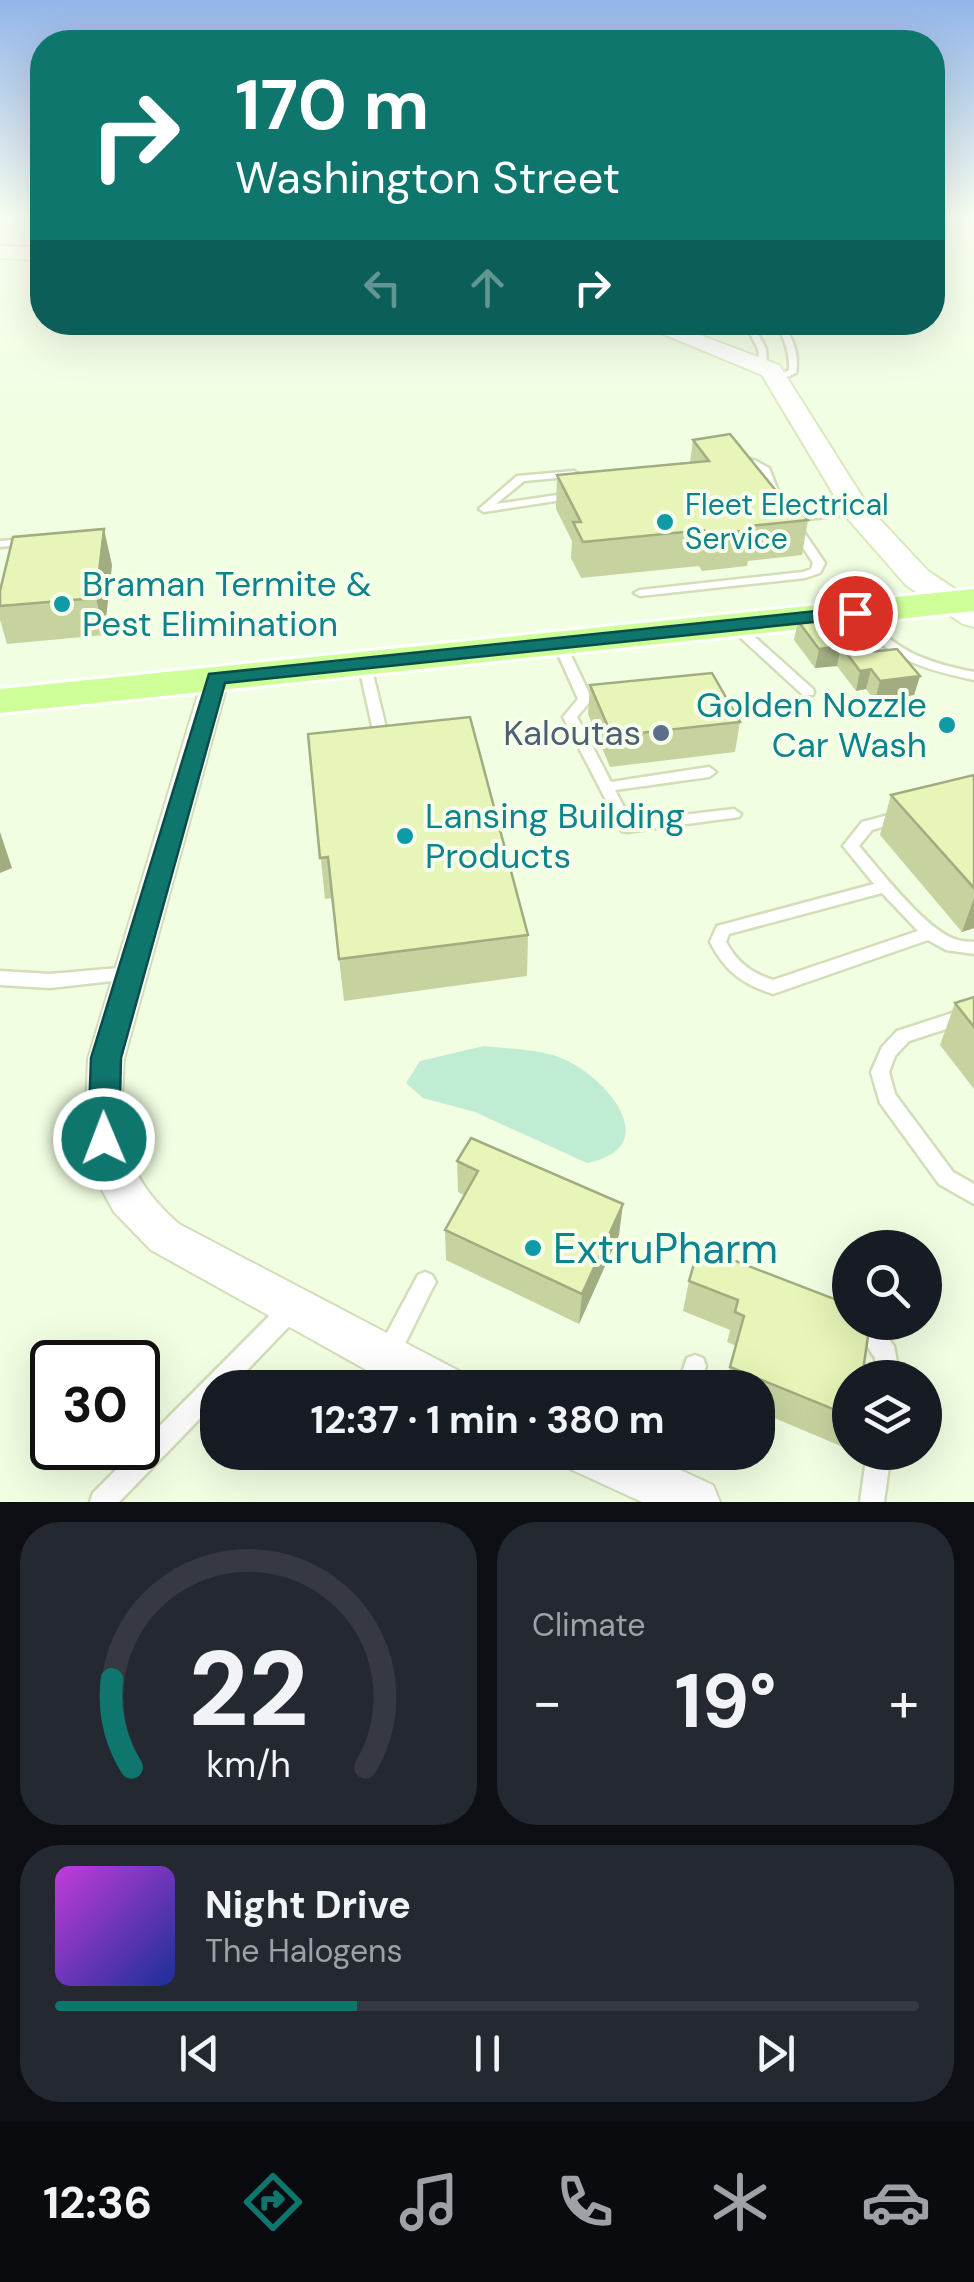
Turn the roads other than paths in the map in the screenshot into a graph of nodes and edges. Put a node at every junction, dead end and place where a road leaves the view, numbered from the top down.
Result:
1 (677, 335) edge
2 (754, 335) edge
3 (785, 335) edge
4 (771, 372) junction
5 (728, 460) edge
6 (595, 472) edge
7 (577, 496) edge
8 (857, 511) junction
9 (789, 518) junction
10 (39, 541) edge
11 (0, 544) edge
12 (640, 593) dead end
13 (966, 606) edge
14 (855, 613) junction
15 (734, 625) junction
16 (559, 643) junction
17 (364, 662) junction
18 (974, 676) edge
19 (216, 678) junction
20 (808, 692) dead end
21 (604, 697) edge
22 (585, 699) junction
23 (0, 700) edge
24 (383, 744) edge
25 (709, 772) dead end
26 (607, 787) junction
27 (920, 812) edge
28 (734, 814) dead end
29 (885, 887) junction
30 (930, 933) junction
31 (974, 948) edge
32 (131, 973) junction
33 (0, 978) edge
34 (974, 1013) edge
35 (974, 1195) edge
36 (425, 1282) dead end
37 (294, 1307) junction
38 (386, 1357) junction
39 (411, 1370) edge
40 (644, 1470) edge
41 (876, 1470) edge
42 (675, 1480) edge
43 (102, 1502) edge
44 (872, 1502) edge

1 - 4 street
2 - 4 lane
3 - 4 lane
4 - 8 street
5 - 9 lane
6 - 7 lane
8 - 9 lane
8 - 13 street
9 - 12 lane
10 - 11 lane
13 - 14 main road
14 - 15 main road
14 - 18 lane
15 - 16 main road
15 - 20 lane
16 - 17 main road
16 - 22 lane
17 - 19 main road
17 - 24 lane
19 - 23 main road
19 - 32 street
21 - 22 lane
22 - 26 lane
25 - 26 lane
26 - 28 lane
27 - 29 lane
29 - 30 lane
29 - 30 lane
30 - 31 lane
32 - 33 lane
32 - 37 street
34 - 35 lane
36 - 38 lane
37 - 38 street
37 - 43 lane
38 - 39 street
40 - 42 street
41 - 44 lane

